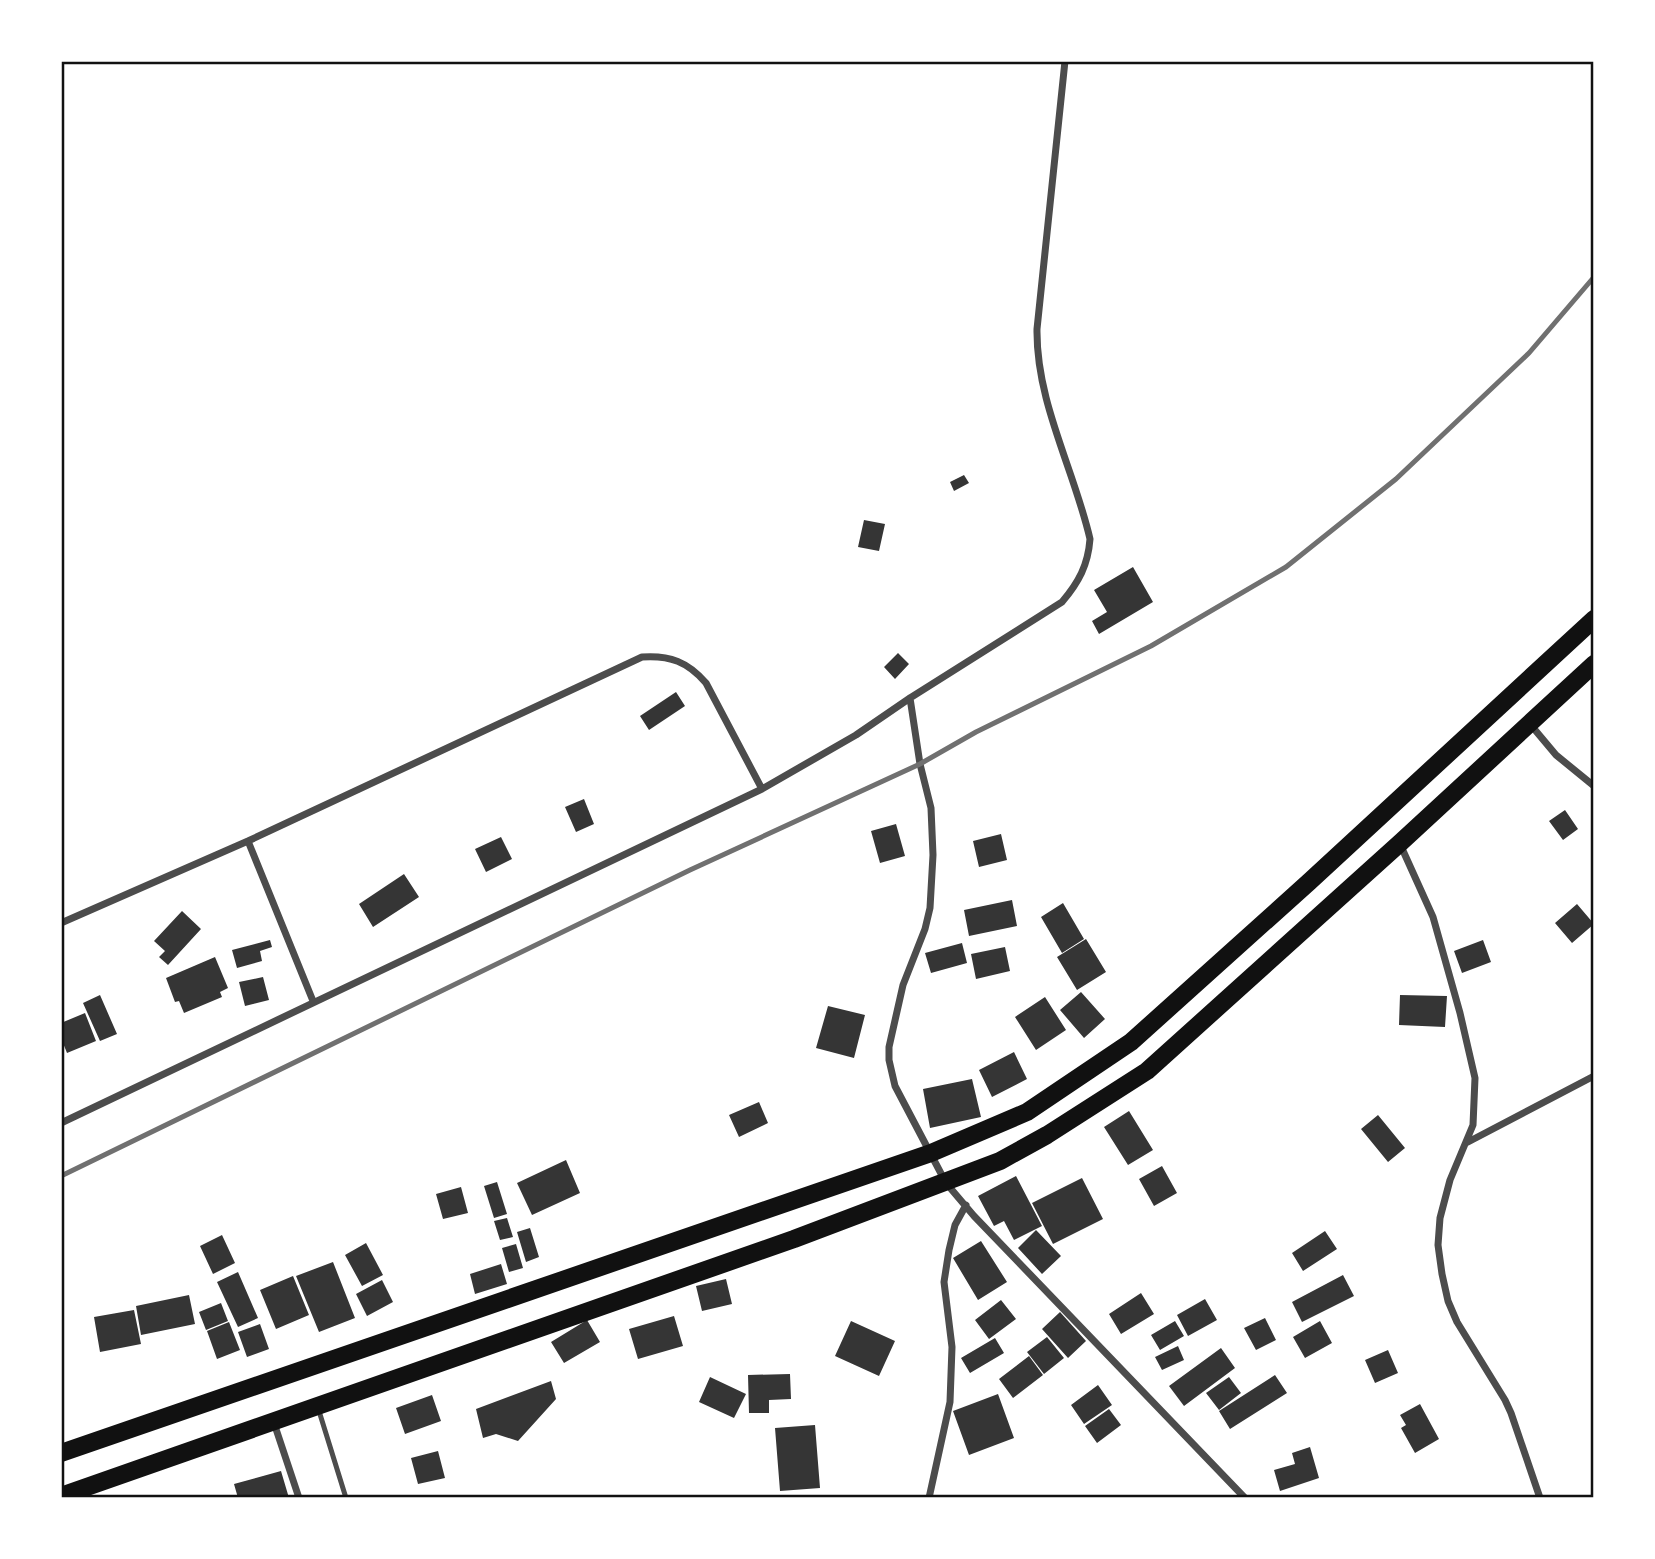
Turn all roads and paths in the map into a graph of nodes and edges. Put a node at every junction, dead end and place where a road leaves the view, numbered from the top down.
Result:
1 (1065, 61) edge
2 (1594, 619) edge
3 (1591, 671) edge
4 (910, 698) junction
5 (1530, 724) junction
6 (1594, 786) edge
7 (762, 789) junction
8 (248, 841) junction
9 (1400, 843) junction
10 (61, 923) edge
11 (313, 1001) junction
12 (1594, 1076) edge
13 (61, 1123) edge
14 (1467, 1142) junction
15 (931, 1153) junction
16 (946, 1183) junction
17 (966, 1205) junction
18 (318, 1407) junction
19 (274, 1423) junction
20 (61, 1452) edge
21 (90, 1492) edge
22 (61, 1496) edge
23 (299, 1498) edge
24 (346, 1498) edge
25 (929, 1498) edge
26 (1245, 1498) edge
27 (1540, 1498) edge

1 - 4 street
2 - 15 highway
3 - 5 highway
4 - 7 street
4 - 15 street
5 - 6 street
5 - 9 highway
7 - 8 street
7 - 11 street
8 - 10 street
8 - 11 street
9 - 14 street
9 - 16 highway
11 - 13 street
12 - 14 street
14 - 27 street
15 - 16 street
15 - 20 highway
16 - 17 street
16 - 18 highway
17 - 25 street
17 - 26 street
18 - 19 highway
18 - 24 lane
19 - 21 highway
19 - 23 street
21 - 22 highway

